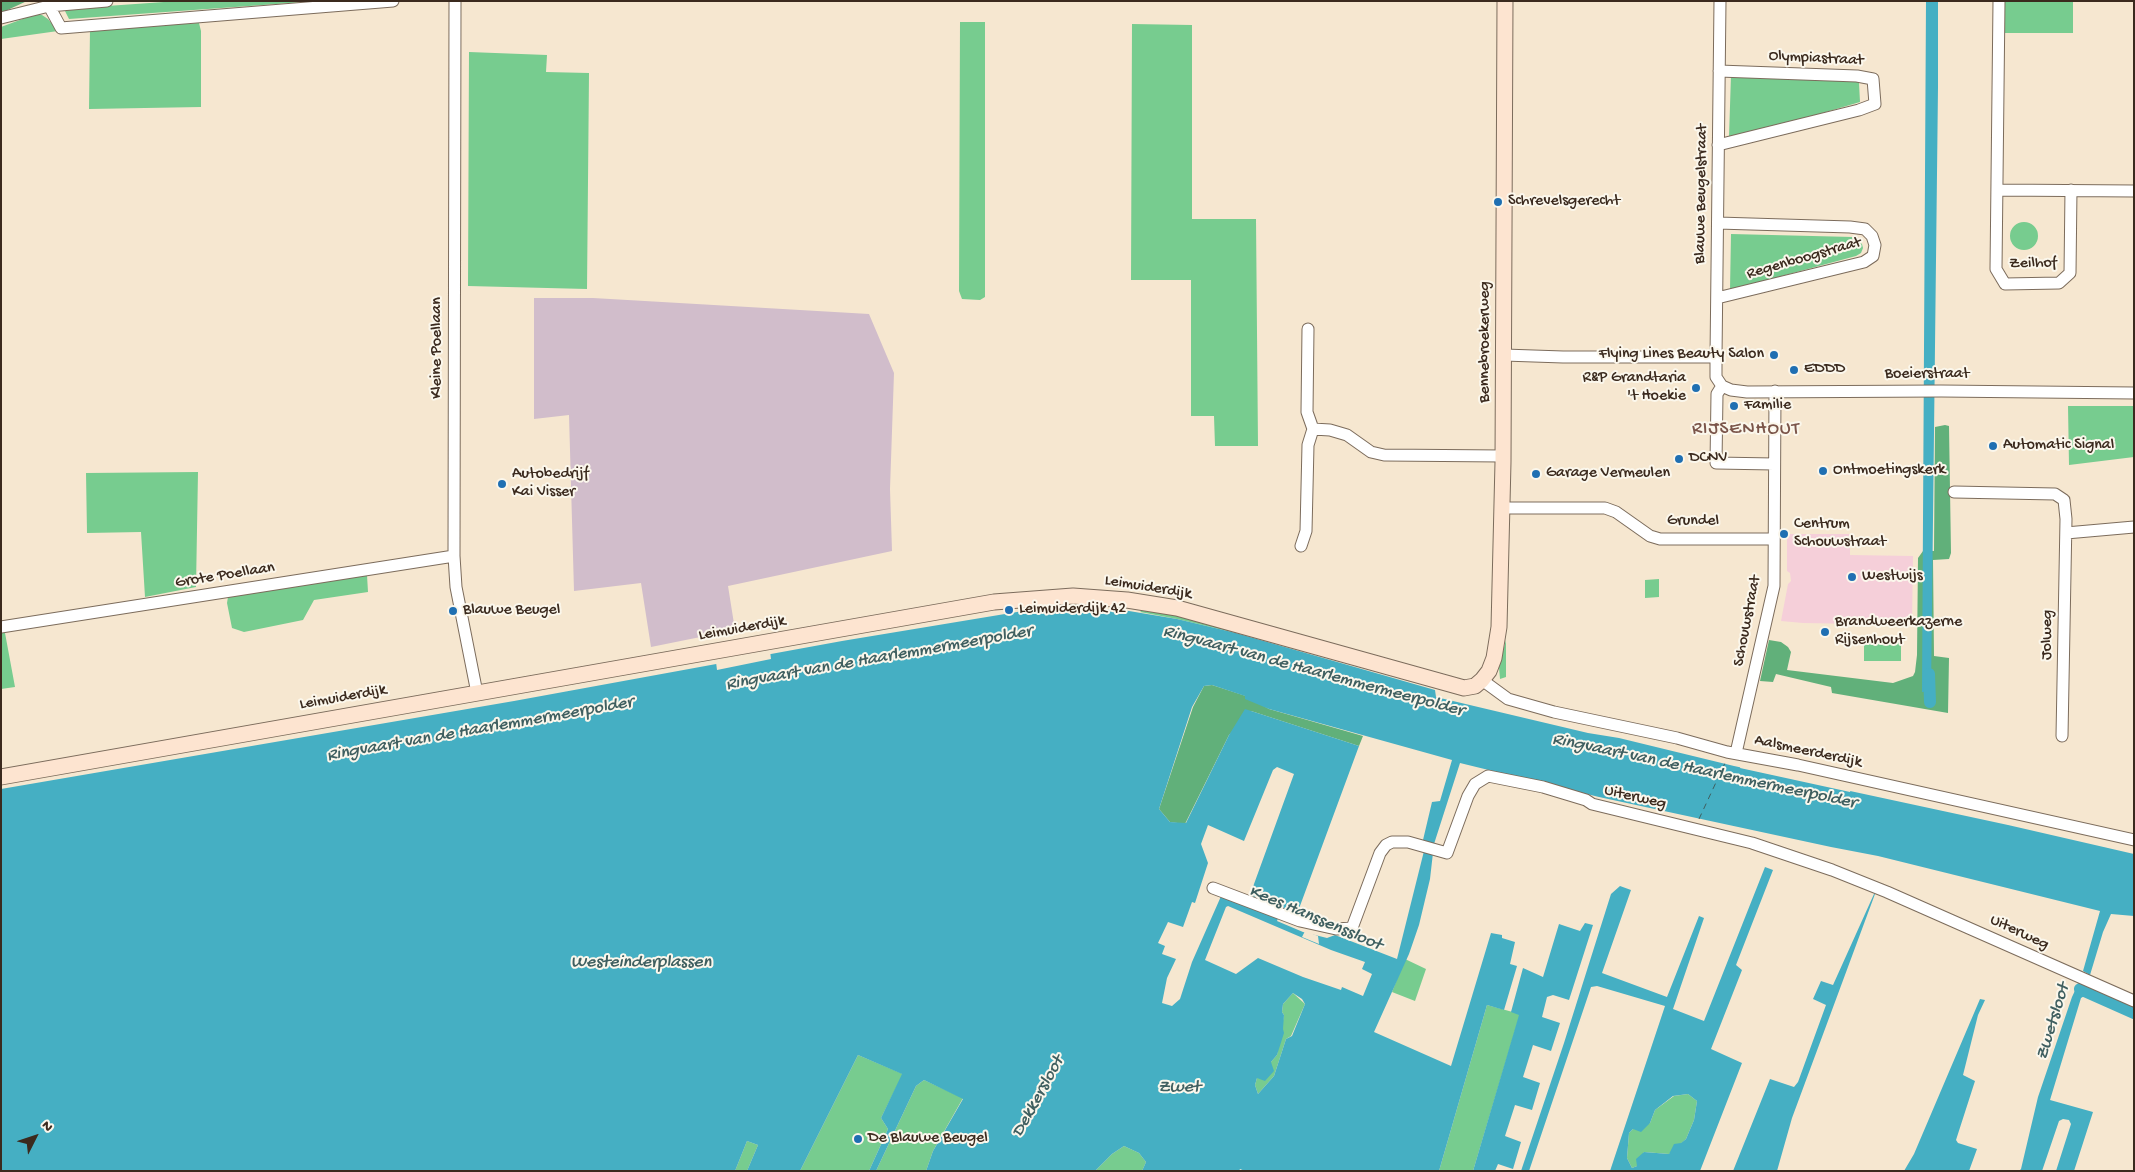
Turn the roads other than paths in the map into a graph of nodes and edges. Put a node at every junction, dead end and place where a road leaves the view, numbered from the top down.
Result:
1 (107, 1) edge
2 (393, 1) edge
3 (455, 1) edge
4 (1505, 1) edge
5 (1720, 1) edge
6 (1999, 1) edge
7 (49, 6) junction
8 (1, 18) edge
9 (1719, 71) junction
10 (1718, 145) junction
11 (1998, 190) junction
12 (2071, 190) junction
13 (2134, 190) edge
14 (1718, 224) junction
15 (1716, 298) junction
16 (1308, 329) dead end
17 (1504, 354) junction
18 (1716, 357) junction
19 (1722, 386) junction
20 (1774, 391) junction
21 (2134, 393) edge
22 (1313, 429) junction
23 (1502, 456) junction
24 (1774, 464) junction
25 (1954, 492) dead end
26 (1502, 504) junction
27 (2134, 527) edge
28 (2066, 533) junction
29 (1774, 539) junction
30 (1301, 546) dead end
31 (454, 556) junction
32 (1, 627) edge
33 (1482, 680) junction
34 (477, 692) junction
35 (2062, 736) dead end
36 (1736, 753) junction
37 (1, 777) edge
38 (2134, 840) edge
39 (1214, 888) dead end
40 (2134, 1001) edge

1 - 7 street
2 - 7 street
3 - 31 street, Kleine Poellaan
4 - 17 street, Bennebroekerweg
5 - 9 street, Blauwe Beugelstraat
6 - 11 street, Zeilhof
7 - 8 street
9 - 10 street, Blauwe Beugelstraat
9 - 10 street, Olympiastraat
10 - 14 street, Blauwe Beugelstraat
11 - 12 street
11 - 12 street, Zeilhof
12 - 13 street
14 - 15 street, Blauwe Beugelstraat
14 - 15 street, Regenboogstraat
15 - 18 street, Blauwe Beugelstraat
16 - 22 street
17 - 18 street
17 - 23 street, Bennebroekerweg
18 - 19 street, Blauwe Beugelstraat
19 - 20 street, Boeierstraat
19 - 24 street
20 - 21 street, Boeierstraat
20 - 24 street, Schouwstraat
22 - 23 street
22 - 30 street
23 - 26 street, Bennebroekerweg
24 - 29 street, Schouwstraat
25 - 28 street, Jolweg
26 - 29 street, Grundel
26 - 33 street, Bennebroekerweg
27 - 28 street
28 - 35 street, Jolweg
29 - 36 street, Schouwstraat
31 - 32 street, Grote Poellaan
31 - 34 street, Kleine Poellaan
33 - 34 street, Leimuiderdijk
33 - 36 street, Aalsmeerderdijk
34 - 37 street, Leimuiderdijk
36 - 38 street, Aalsmeerderdijk
39 - 40 street, Uiterweg

